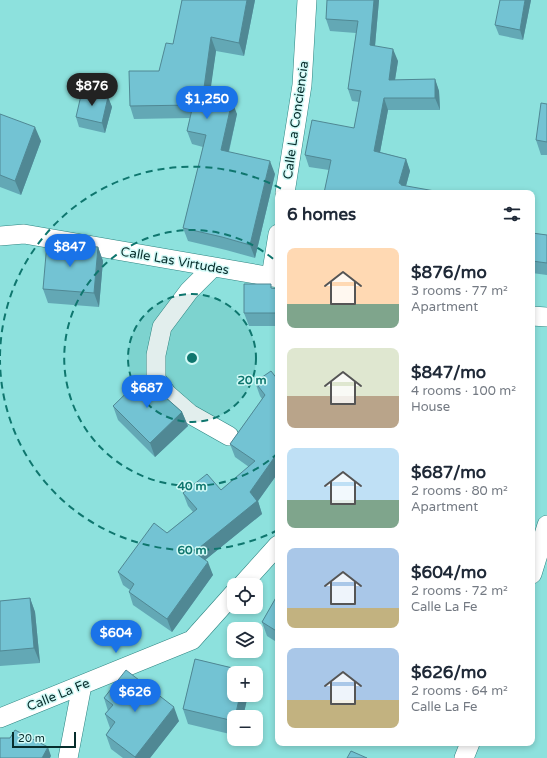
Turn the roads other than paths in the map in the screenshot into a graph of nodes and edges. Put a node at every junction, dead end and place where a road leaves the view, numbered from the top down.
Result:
1 (307, 0) edge
2 (285, 190) edge
3 (0, 236) edge
4 (213, 267) junction
5 (275, 277) edge
6 (535, 316) edge
7 (547, 317) edge
8 (229, 436) dead end
9 (547, 525) edge
10 (275, 548) edge
11 (535, 564) edge
12 (248, 578) edge
13 (227, 602) edge
14 (82, 685) junction
15 (0, 718) edge
16 (469, 746) edge
17 (68, 758) edge
18 (464, 758) edge

1 - 2 street, Calle La Conciencia
3 - 4 street, Calle Las Virtudes
4 - 5 street, Calle Las Virtudes
4 - 8 street
6 - 7 street
9 - 11 street
10 - 12 street
13 - 14 street, Calle La Fe
14 - 15 street, Calle La Fe
14 - 17 street
16 - 18 street

